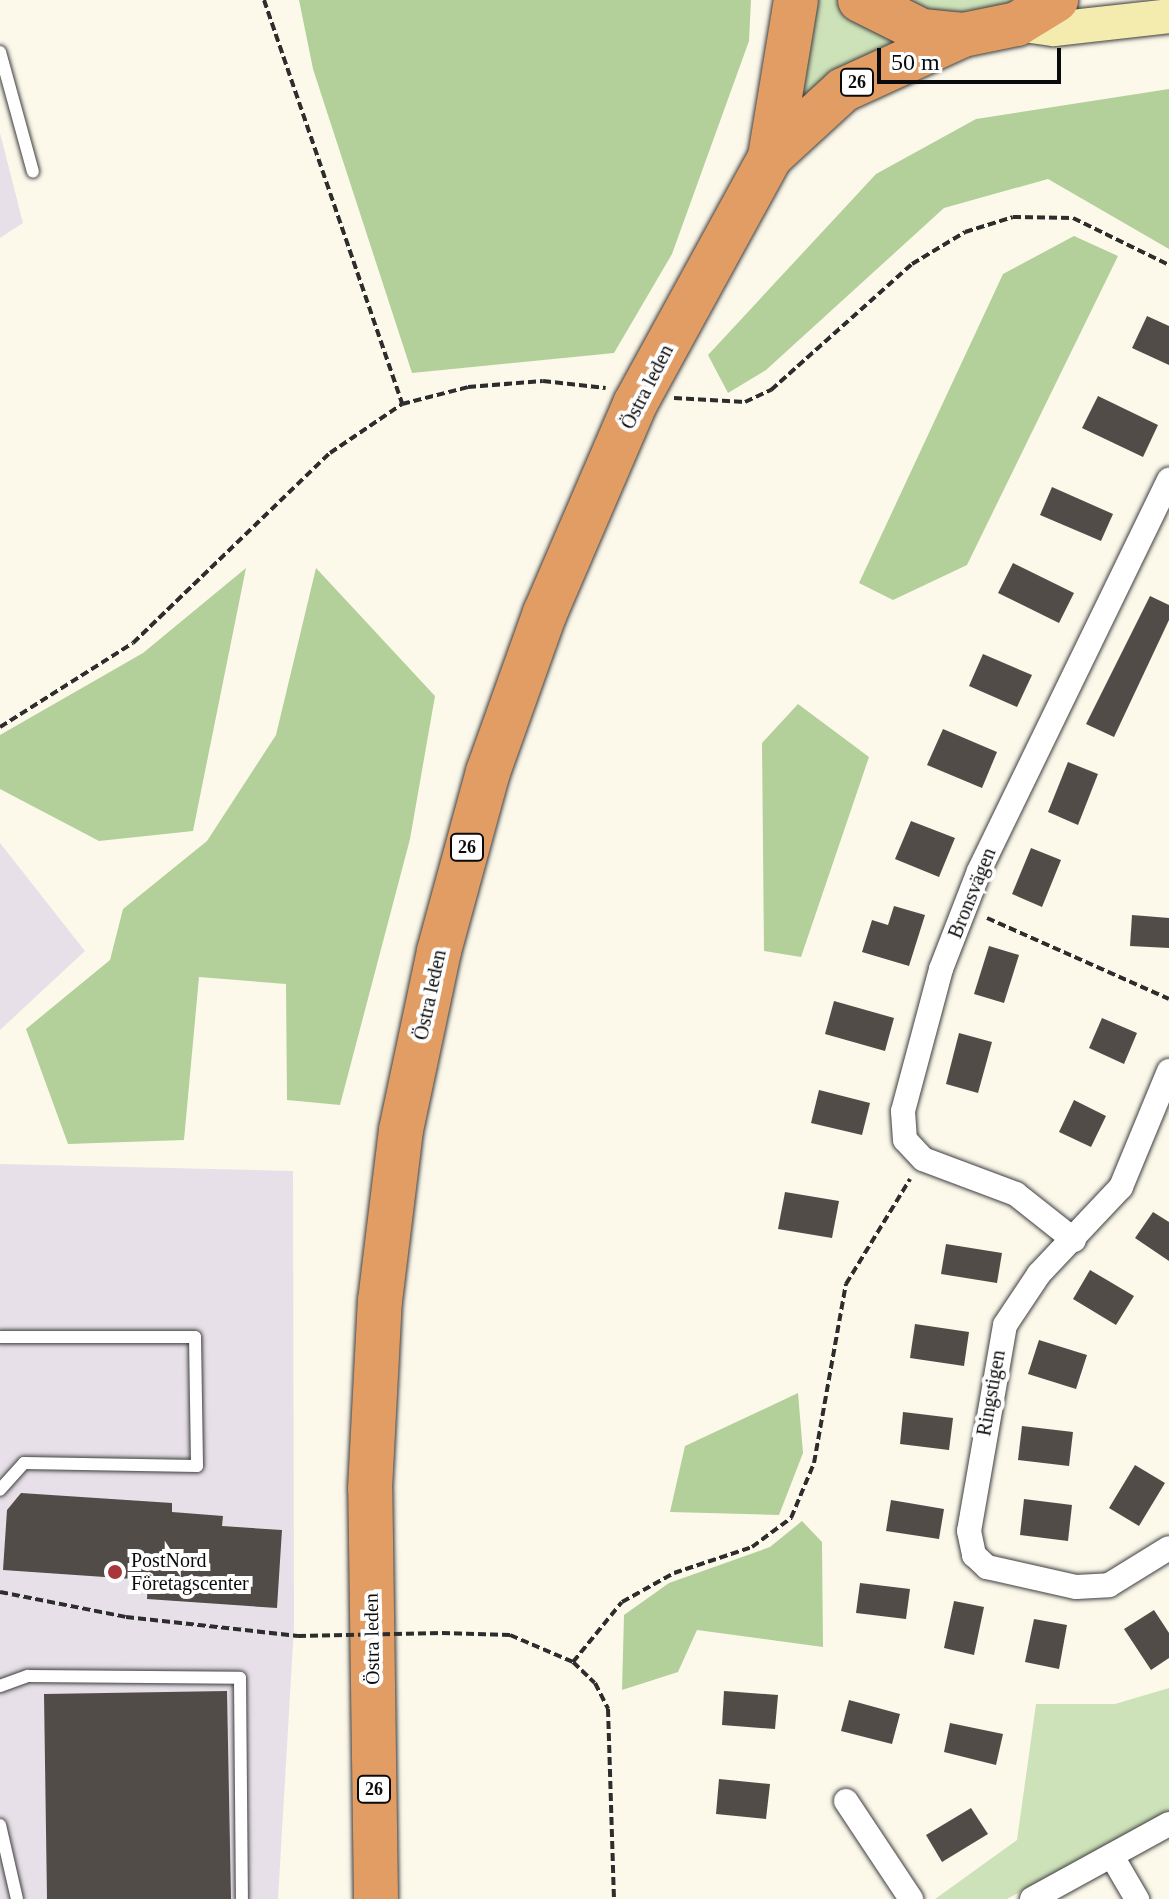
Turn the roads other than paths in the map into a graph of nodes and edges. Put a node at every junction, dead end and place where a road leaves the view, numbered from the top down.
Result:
1 (796, 0) edge
2 (860, 0) edge
3 (1056, 0) edge
4 (1169, 16) edge
5 (1017, 24) junction
6 (963, 35) junction
7 (0, 52) edge
8 (770, 157) junction
9 (33, 172) dead end
10 (1169, 480) edge
11 (1169, 1071) edge
12 (1074, 1240) junction
13 (0, 1337) edge
14 (0, 1490) edge
15 (1169, 1548) edge
16 (0, 1686) edge
17 (846, 1801) dead end
18 (1169, 1824) edge
19 (0, 1825) edge
20 (1113, 1858) junction
21 (17, 1899) edge
22 (242, 1899) edge
23 (376, 1899) edge
24 (911, 1899) edge
25 (1032, 1899) edge
26 (1137, 1899) edge

1 - 8 highway, Östra leden / 26
2 - 6 highway, 26
3 - 5 highway, 26
4 - 5 main road
5 - 6 highway, 26
6 - 8 highway, Östra leden / 26
7 - 9 lane
8 - 23 highway, Östra leden / 26
10 - 12 street, Bronsvägen
11 - 12 street, Ringstigen
12 - 15 street, Ringstigen
13 - 14 lane
16 - 22 lane
17 - 24 street
18 - 20 street
19 - 21 lane
20 - 25 street
20 - 26 street

